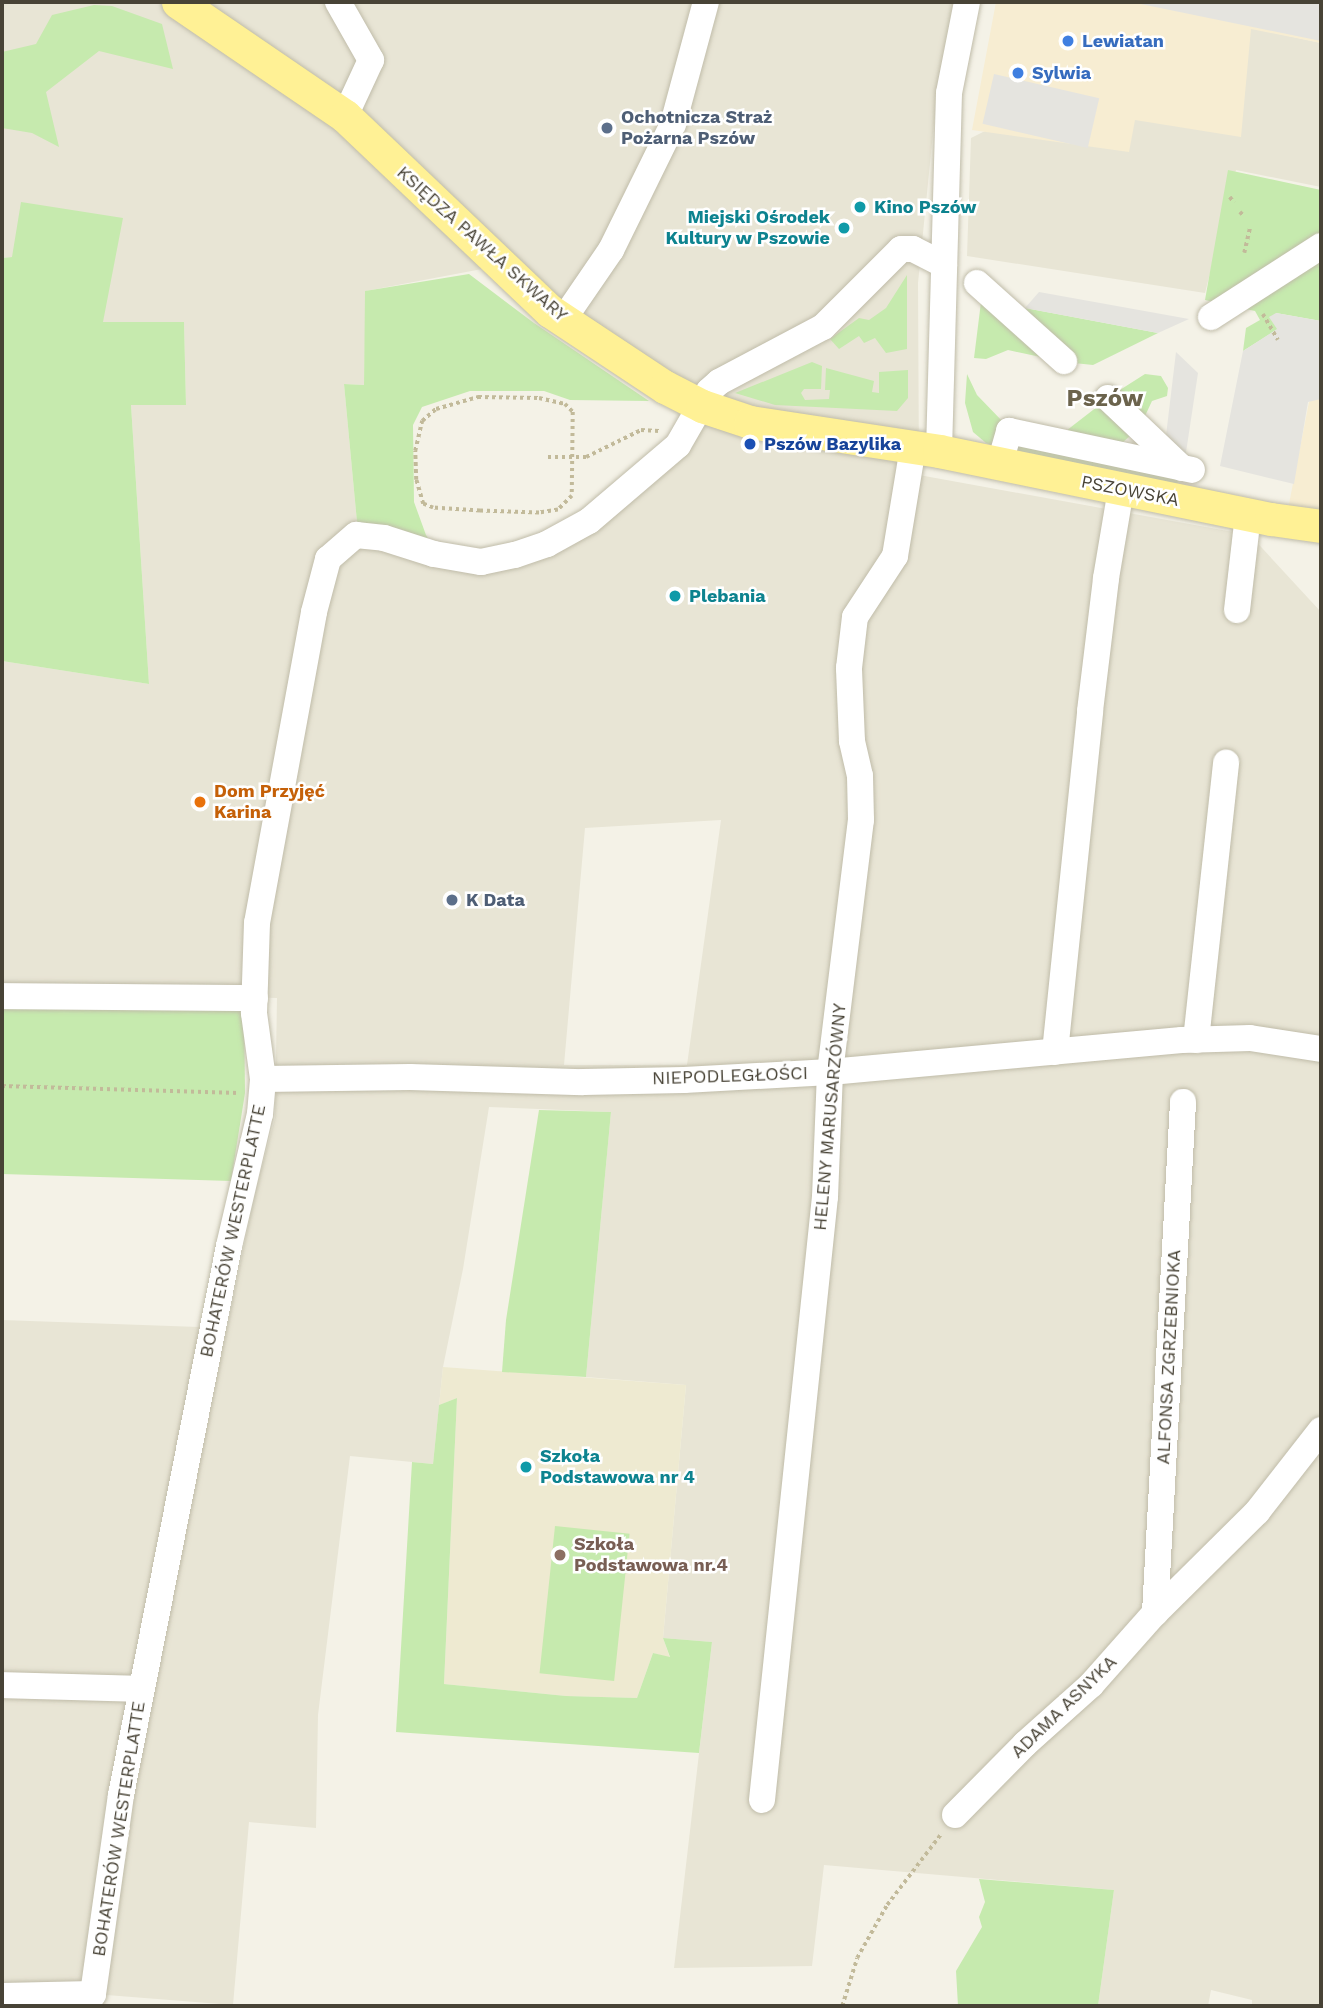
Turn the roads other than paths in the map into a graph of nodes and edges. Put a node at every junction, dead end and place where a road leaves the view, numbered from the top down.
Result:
1 (178, 2) edge
2 (338, 2) edge
3 (706, 2) edge
4 (967, 2) edge
5 (345, 116) junction
6 (1321, 246) edge
7 (944, 265) junction
8 (977, 283) dead end
9 (1210, 317) dead end
10 (563, 320) junction
11 (1064, 361) dead end
12 (1108, 398) dead end
13 (702, 406) junction
14 (1008, 435) dead end
15 (926, 449) junction
16 (1121, 489) junction
17 (1248, 514) junction
18 (1321, 526) edge
19 (1237, 610) dead end
20 (1226, 763) dead end
21 (2, 996) edge
22 (255, 998) junction
23 (1196, 1040) junction
24 (1321, 1049) edge
25 (1055, 1052) junction
26 (830, 1073) junction
27 (254, 1086) junction
28 (1183, 1102) dead end
29 (1321, 1430) edge
30 (1155, 1613) junction
31 (2, 1685) edge
32 (141, 1689) junction
33 (762, 1800) dead end
34 (955, 1815) road end
35 (2, 1996) edge
36 (89, 2000) edge

1 - 5 main road, KSIĘDZA PAWŁA SKWARY
2 - 5 street
3 - 10 street
4 - 7 street, HELENY MARUSARZÓWNY
5 - 10 main road, KSIĘDZA PAWŁA SKWARY
6 - 9 street
7 - 13 street, BOHATERÓW WESTERPLATTE
7 - 15 street, HELENY MARUSARZÓWNY
8 - 11 street
10 - 13 main road, KSIĘDZA PAWŁA SKWARY
12 - 14 street
13 - 15 main road, KSIĘDZA PAWŁA SKWARY
13 - 22 street, BOHATERÓW WESTERPLATTE
15 - 16 main road, PSZOWSKA
15 - 26 street, HELENY MARUSARZÓWNY
16 - 17 main road, PSZOWSKA
16 - 25 street
17 - 18 main road, PSZOWSKA
17 - 19 street
20 - 23 street
21 - 22 street
22 - 27 street, BOHATERÓW WESTERPLATTE
23 - 24 street, NIEPODLEGŁOŚCI
23 - 25 street, NIEPODLEGŁOŚCI
25 - 26 street, NIEPODLEGŁOŚCI
26 - 27 street, NIEPODLEGŁOŚCI
26 - 33 street, HELENY MARUSARZÓWNY
27 - 32 street, BOHATERÓW WESTERPLATTE
28 - 30 street, ALFONSA ZGRZEBNIOKA
29 - 30 street, ADAMA ASNYKA
30 - 34 street, ADAMA ASNYKA
31 - 32 street
32 - 36 street, BOHATERÓW WESTERPLATTE
35 - 36 street

